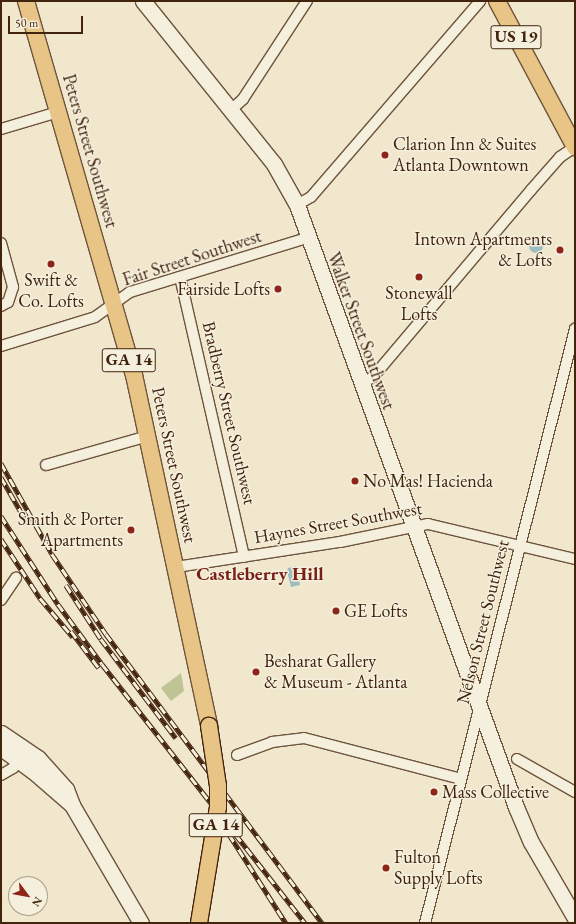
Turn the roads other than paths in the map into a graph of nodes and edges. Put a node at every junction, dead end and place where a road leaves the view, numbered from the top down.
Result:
1 (26, 1) edge
2 (144, 1) edge
3 (308, 1) edge
4 (480, 1) edge
5 (497, 1) edge
6 (232, 109) junction
7 (58, 112) junction
8 (1, 129) edge
9 (575, 147) edge
10 (297, 205) junction
11 (307, 238) junction
12 (1, 243) edge
13 (180, 277) junction
14 (114, 304) junction
15 (1, 306) edge
16 (575, 329) edge
17 (1, 346) edge
18 (571, 359) edge
19 (360, 384) junction
20 (148, 436) junction
21 (46, 465) dead end
22 (412, 527) junction
23 (520, 544) junction
24 (244, 556) junction
25 (575, 559) edge
26 (176, 567) junction
27 (16, 578) dead end
28 (1, 600) edge
29 (479, 709) junction
30 (1, 733) edge
31 (1, 748) edge
32 (23, 755) junction
33 (237, 755) dead end
34 (517, 759) dead end
35 (1, 775) edge
36 (461, 779) junction
37 (575, 792) edge
38 (575, 918) edge
39 (141, 923) edge
40 (199, 923) edge
41 (425, 923) edge

1 - 7 main road, Peters Street Southwest / GA 14
2 - 6 street, Walker Street Southwest
3 - 6 street
4 - 10 street
5 - 9 main road, US 19
6 - 10 street, Walker Street Southwest
7 - 8 street
7 - 14 main road, Peters Street Southwest / GA 14
9 - 19 street
10 - 11 street, Walker Street Southwest
11 - 13 street, Fair Street Southwest
11 - 19 street, Walker Street Southwest
12 - 15 street
13 - 14 street, Fair Street Southwest
13 - 24 street, Bradberry Street Southwest
14 - 17 street, Fair Street Southwest
14 - 20 main road, Peters Street Southwest / GA 14
16 - 18 street, Nelson Street Southwest
18 - 23 street, Nelson Street Southwest
19 - 22 street, Walker Street Southwest
20 - 21 street
20 - 26 main road, Peters Street Southwest / GA 14
22 - 23 street, Haynes Street Southwest
22 - 24 street, Haynes Street Southwest
22 - 29 street, Walker Street Southwest
23 - 25 street, Haynes Street Southwest
23 - 29 street, Nelson Street Southwest
24 - 26 street, Haynes Street Southwest
26 - 40 main road, Peters Street Southwest / GA 14, bridge
27 - 28 street
29 - 36 street, Nelson Street Southwest
29 - 38 street, Walker Street Southwest
30 - 32 street
31 - 32 street
32 - 35 street
32 - 39 street
33 - 36 street
34 - 37 street
36 - 41 street, Nelson Street Southwest

